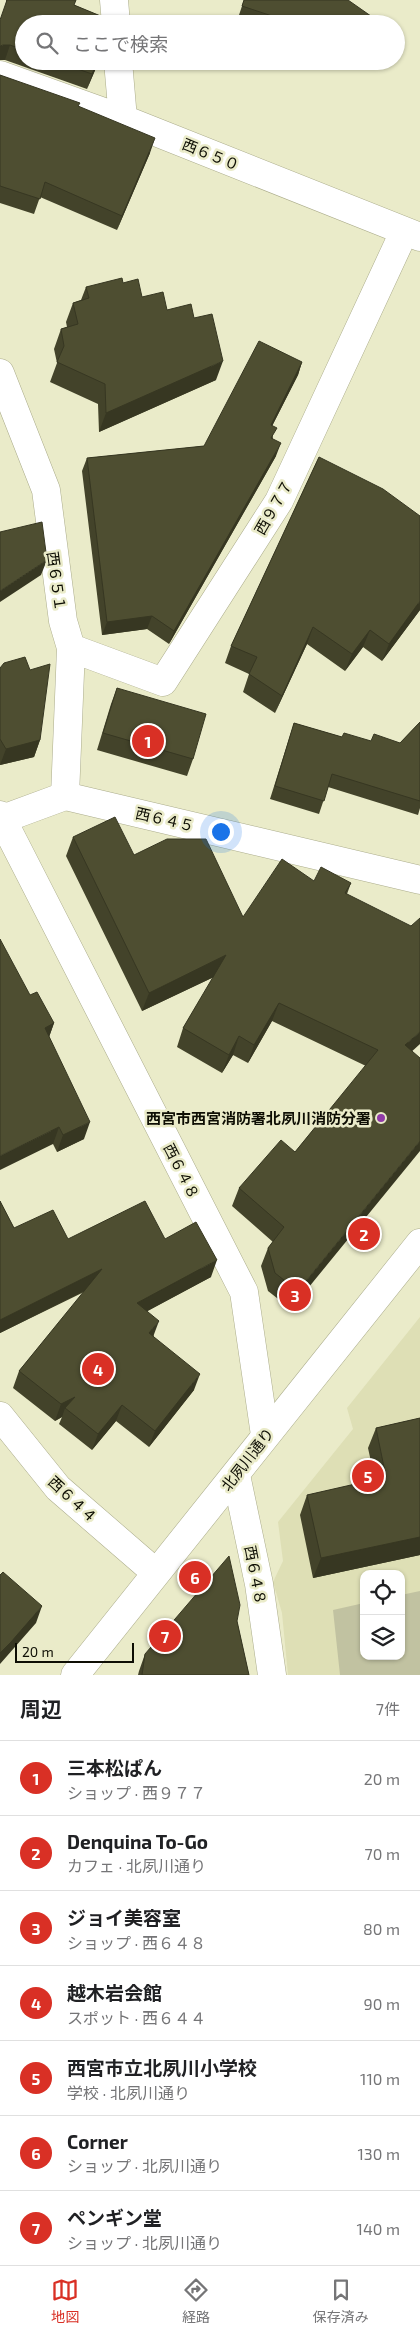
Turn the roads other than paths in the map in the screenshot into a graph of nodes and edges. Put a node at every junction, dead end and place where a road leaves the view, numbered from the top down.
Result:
1 (114, 0) edge
2 (115, 15) edge
3 (119, 70) edge
4 (0, 76) edge
5 (123, 120) junction
6 (412, 234) edge
7 (0, 373) edge
8 (71, 648) junction
9 (65, 796) junction
10 (1, 818) edge
11 (420, 880) edge
12 (420, 1243) edge
13 (0, 1416) edge
14 (265, 1435) junction
15 (236, 1475) junction
16 (155, 1572) junction
17 (75, 1675) edge
18 (272, 1675) edge

1 - 2 street
3 - 5 street
4 - 5 street, 西６５０
5 - 6 street, 西６５０
6 - 8 street, 西９７７
7 - 8 street, 西６５１
8 - 9 street, 西６５１
9 - 10 street
9 - 11 street, 西６４５
10 - 14 street, 西６４８
12 - 14 street, 北夙川通り
13 - 16 street, 西６４４
14 - 15 street, 北夙川通り
15 - 16 street, 北夙川通り
15 - 18 street, 西６４８
16 - 17 street, 北夙川通り

